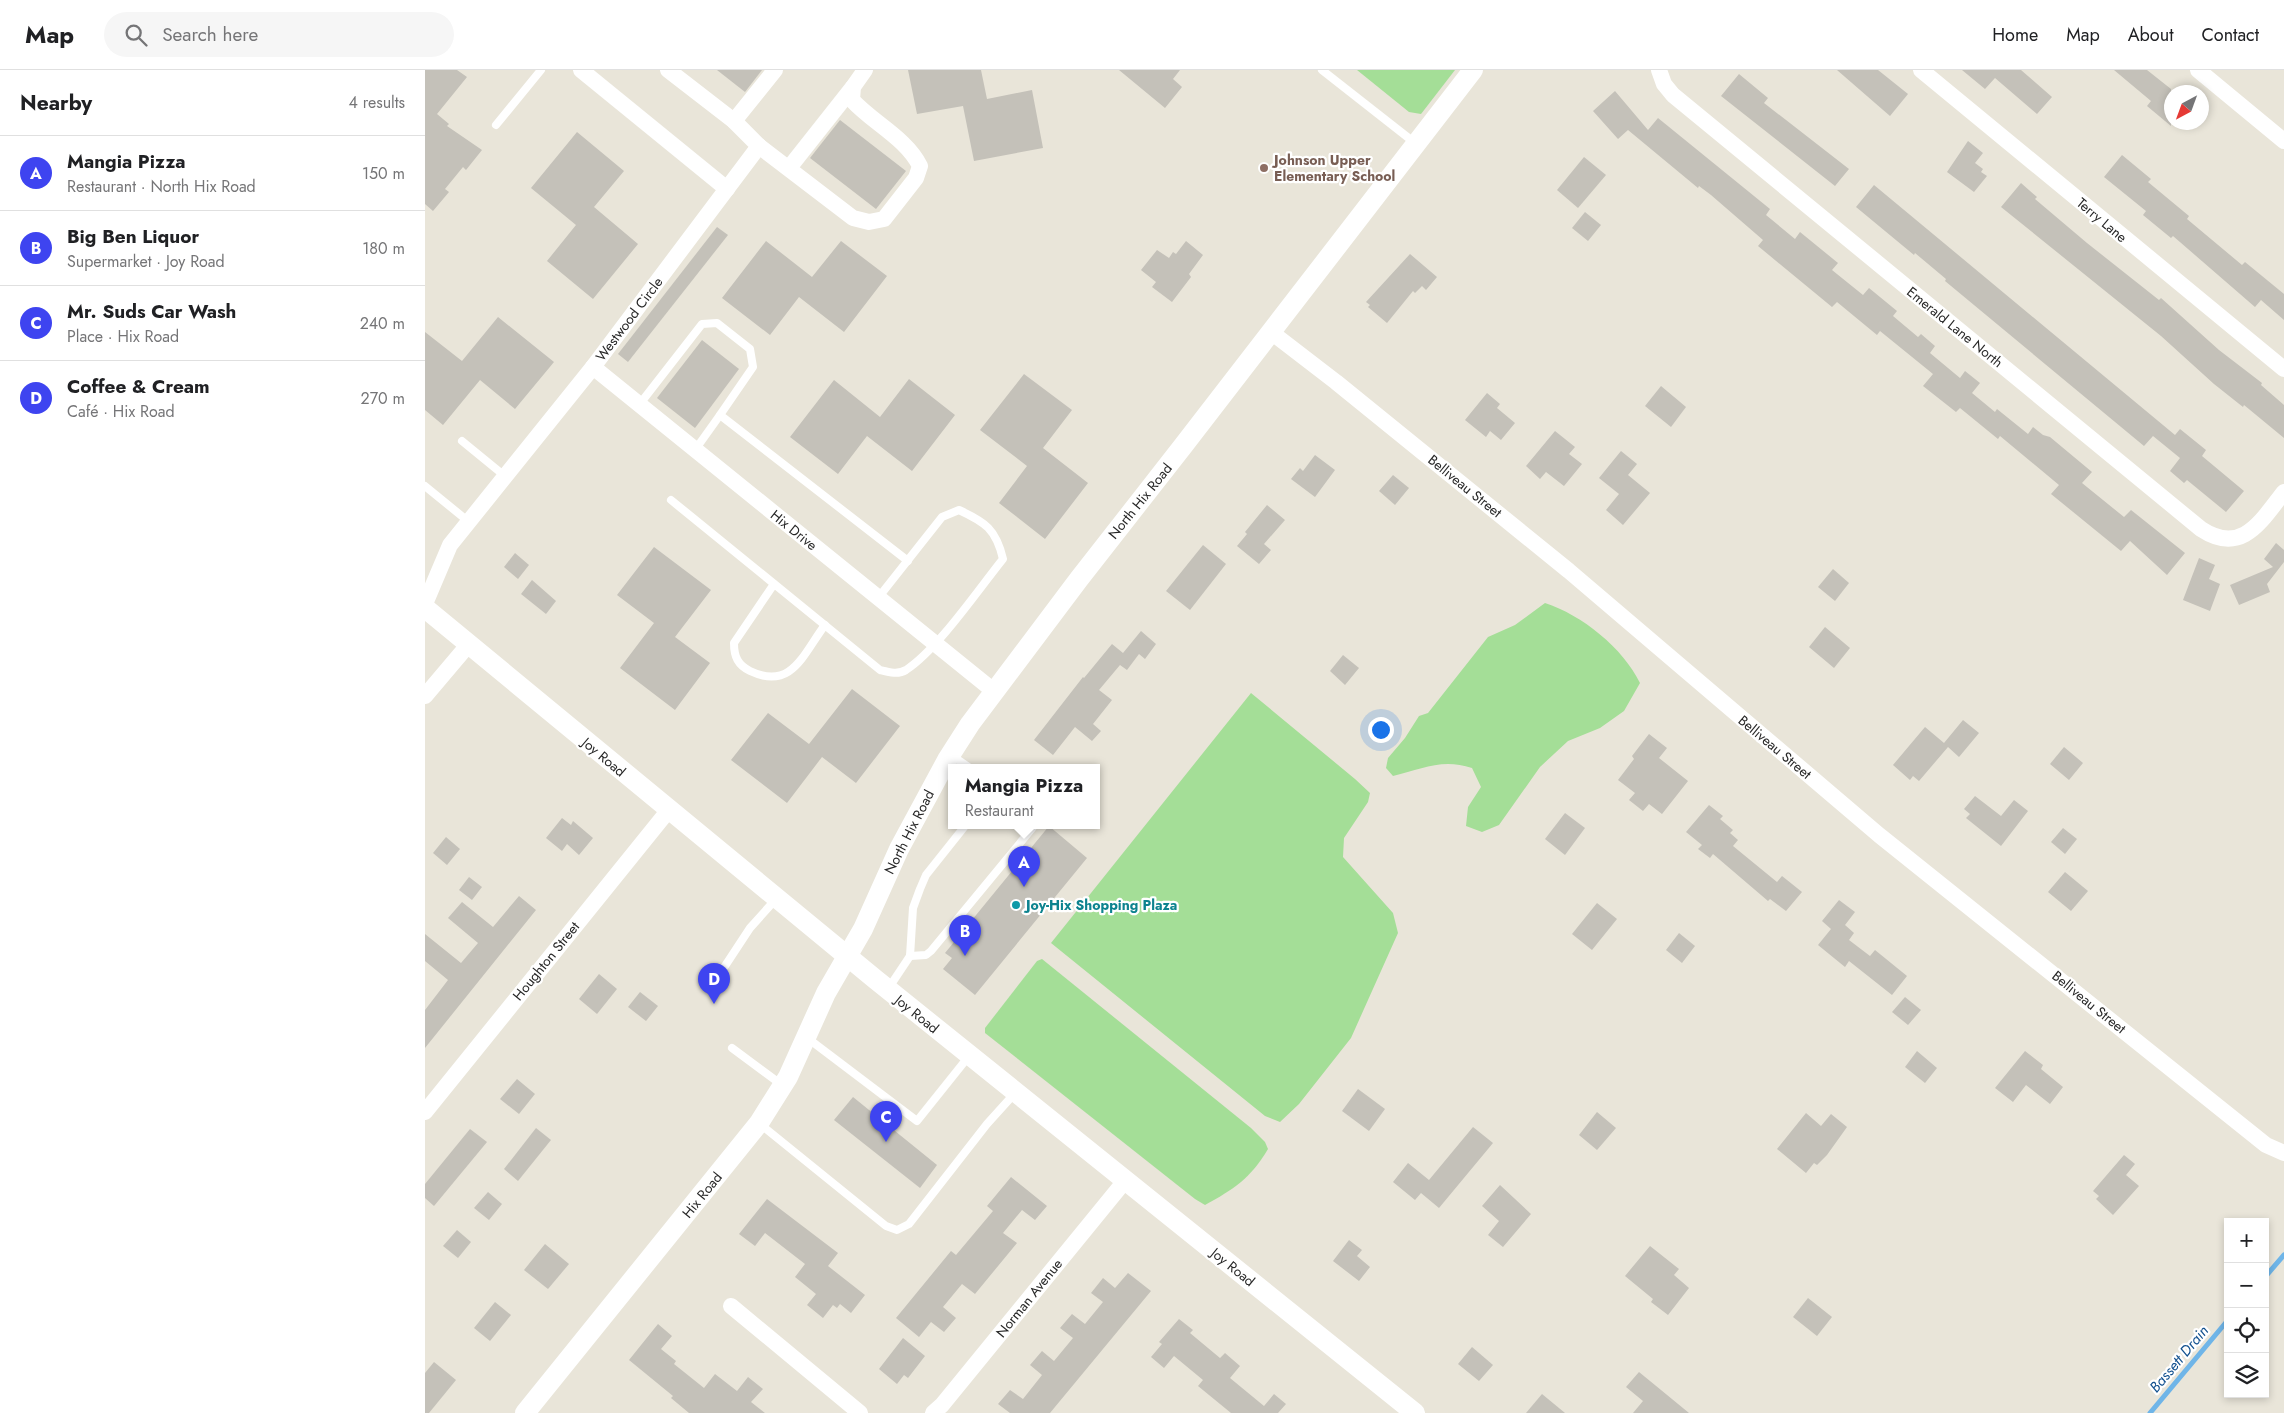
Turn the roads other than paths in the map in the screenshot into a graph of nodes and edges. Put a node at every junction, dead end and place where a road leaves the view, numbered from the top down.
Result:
1 (541, 70) edge
2 (581, 70) edge
3 (668, 70) edge
4 (775, 70) edge
5 (865, 70) edge
6 (1322, 70) edge
7 (1473, 70) edge
8 (1659, 70) edge
9 (1921, 70) edge
10 (2198, 70) edge
11 (853, 87) junction
12 (734, 121) junction
13 (496, 125) dead end
14 (2284, 141) edge
15 (1416, 144) junction
16 (759, 146) junction
17 (789, 168) junction
18 (727, 189) junction
19 (1271, 332) junction
20 (593, 367) junction
21 (2284, 369) edge
22 (639, 405) junction
23 (720, 415) junction
24 (462, 441) dead end
25 (695, 450) junction
26 (506, 477) junction
27 (425, 486) edge
28 (2284, 492) edge
29 (671, 500) dead end
30 (469, 522) junction
31 (908, 561) junction
32 (774, 584) junction
33 (879, 598) junction
34 (425, 604) edge
35 (425, 608) edge
36 (825, 625) junction
37 (934, 643) junction
38 (469, 644) junction
39 (995, 692) junction
40 (425, 696) edge
41 (951, 755) junction
42 (964, 764) edge
43 (668, 811) junction
44 (963, 829) edge
45 (1032, 829) edge
46 (777, 898) junction
47 (847, 956) junction
48 (910, 956) junction
49 (725, 966) dead end
50 (888, 990) junction
51 (806, 1037) junction
52 (732, 1048) dead end
53 (969, 1056) junction
54 (782, 1085) junction
55 (1015, 1093) junction
56 (425, 1112) edge
57 (759, 1123) junction
58 (2284, 1153) edge
59 (1124, 1182) junction
60 (731, 1306) dead end
61 (525, 1413) edge
62 (861, 1413) edge
63 (933, 1413) edge
64 (1415, 1413) edge

1 - 13 lane
2 - 18 street
3 - 12 street
4 - 12 street
5 - 11 street
6 - 15 lane
7 - 15 street, North Hix Road
8 - 28 street, Emerald Lane North
9 - 21 street, Terry Lane
10 - 14 street
11 - 17 street
11 - 17 street
12 - 16 street
15 - 19 street, North Hix Road
16 - 17 street
16 - 18 street, Westwood Circle
18 - 20 street, Westwood Circle
19 - 39 street, North Hix Road
19 - 58 street, Belliveau Street
20 - 22 street, Hix Drive
20 - 26 street, Westwood Circle
22 - 23 lane
22 - 25 street, Hix Drive
23 - 25 lane
23 - 31 lane
24 - 26 lane
25 - 33 street, Hix Drive
26 - 30 street, Westwood Circle
27 - 30 lane
29 - 32 lane
30 - 34 street, Westwood Circle
31 - 33 lane
31 - 37 lane
32 - 36 lane
32 - 36 lane
33 - 37 street, Hix Drive
35 - 38 street, Joy Road
36 - 37 lane
37 - 39 street, Hix Drive
38 - 40 street
38 - 43 street, Joy Road
39 - 41 street, North Hix Road
41 - 42 lane
41 - 47 street, North Hix Road
43 - 46 street, Joy Road
43 - 56 street, Houghton Street
44 - 48 lane
45 - 48 lane
46 - 47 street, Joy Road
46 - 49 lane
47 - 50 street, Joy Road
47 - 51 street, Hix Road
48 - 50 lane
50 - 53 street, Joy Road
51 - 53 lane
51 - 54 street, Hix Road
52 - 54 lane
53 - 55 street, Joy Road
54 - 57 street, Hix Road
55 - 57 lane
55 - 59 street, Joy Road
57 - 61 street, Hix Road
59 - 63 street, Norman Avenue
59 - 64 street, Joy Road
60 - 62 street

